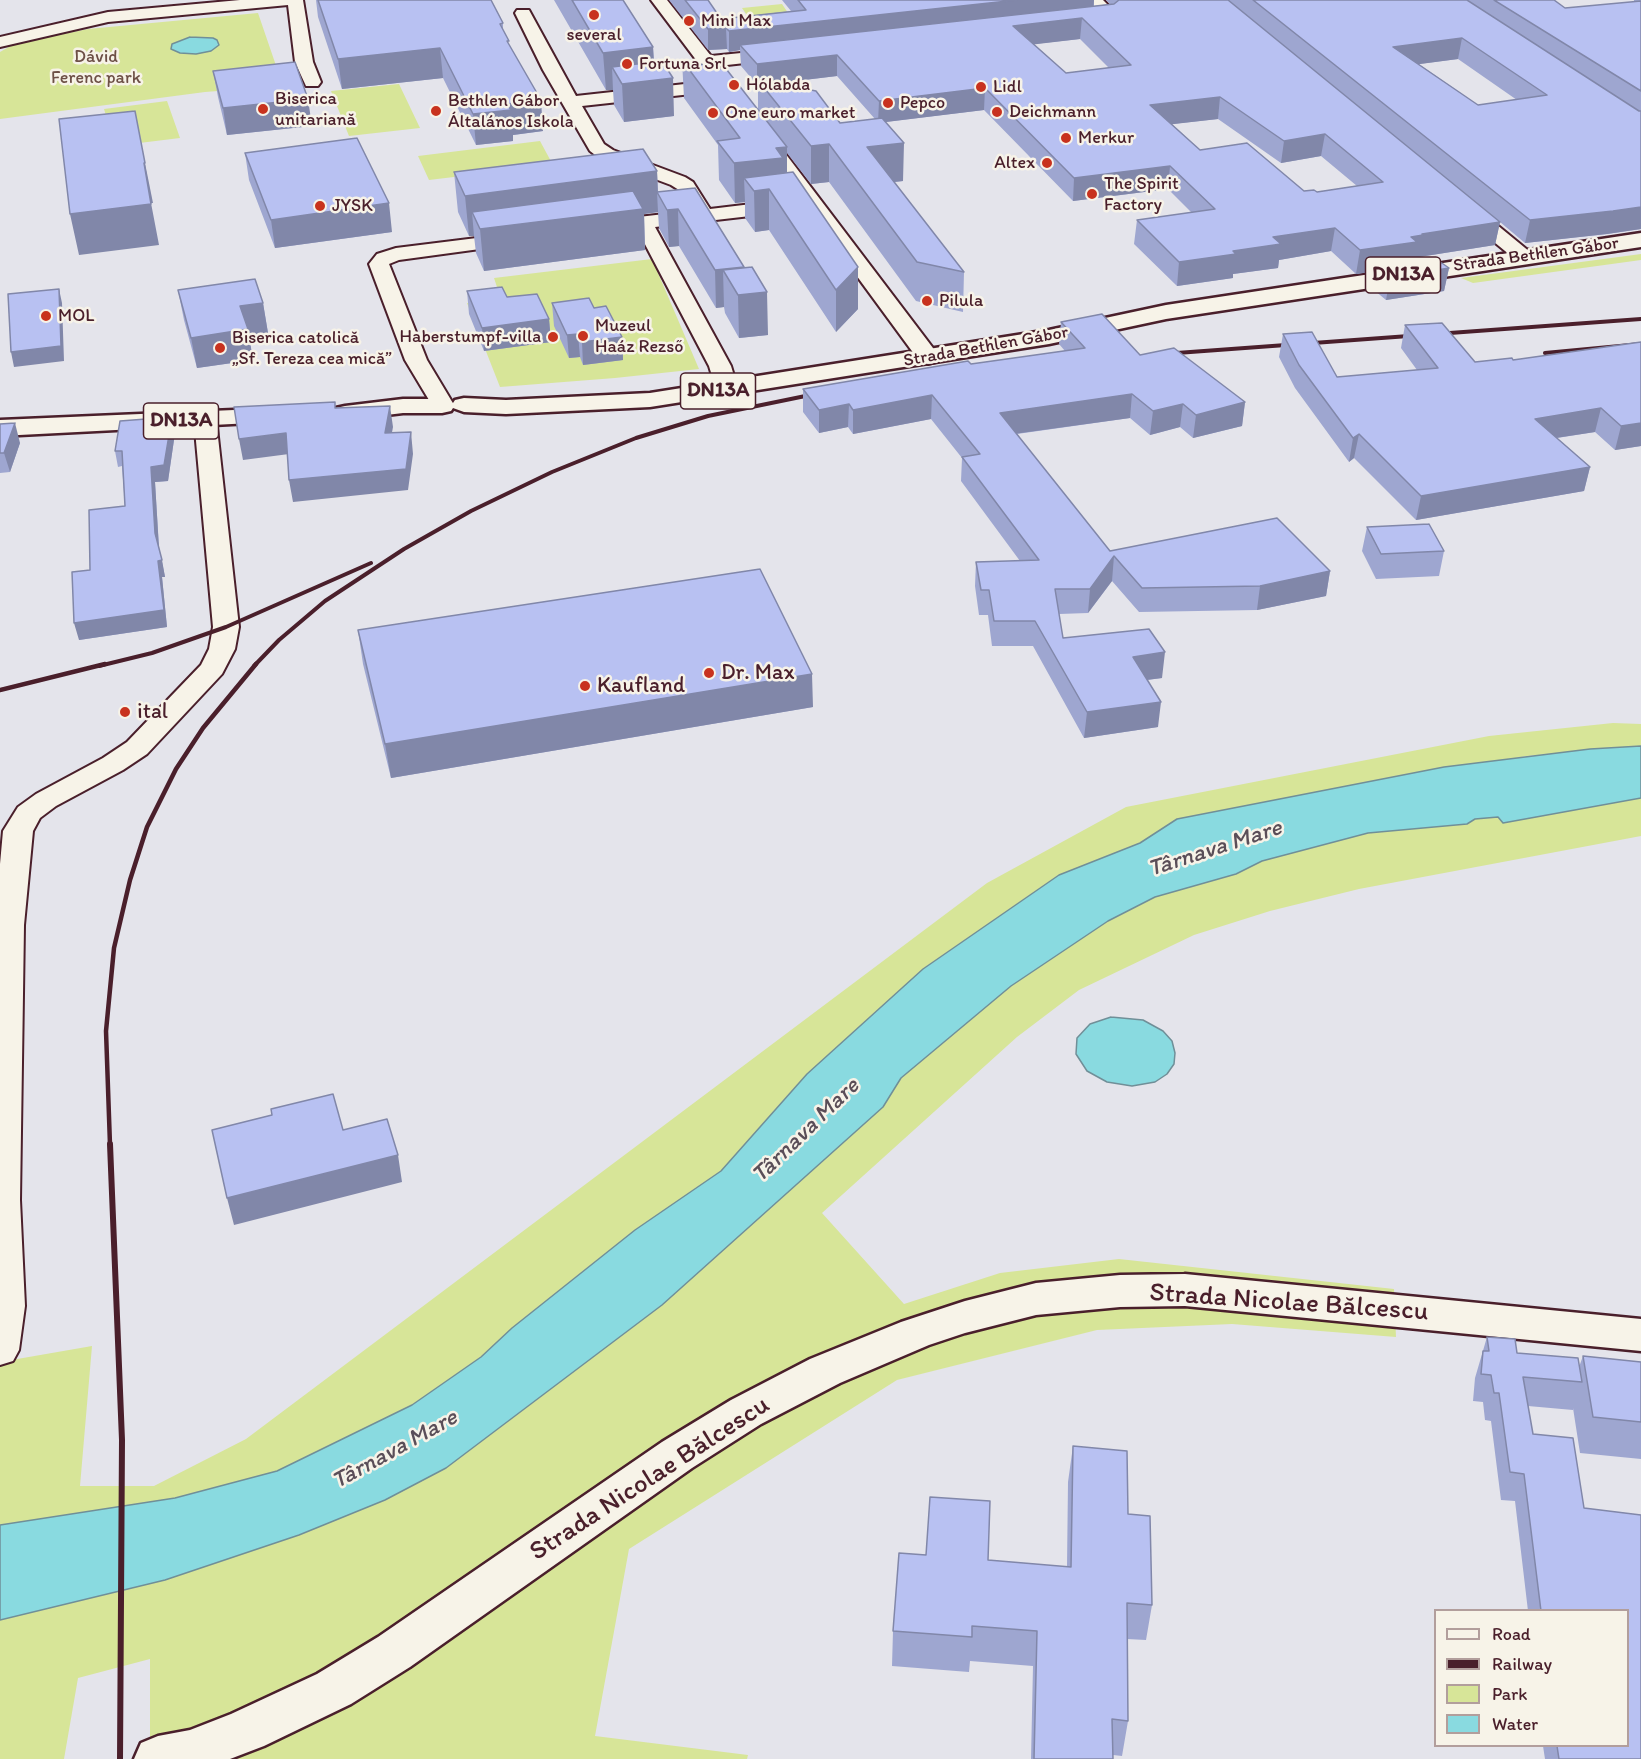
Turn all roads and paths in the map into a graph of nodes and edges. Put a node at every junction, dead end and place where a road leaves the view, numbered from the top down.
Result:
1 (294, 0) edge
2 (659, 0) edge
3 (1093, 0) edge
4 (523, 13) dead end
5 (1073, 22) edge
6 (0, 42) edge
7 (801, 51) edge
8 (707, 62) junction
9 (312, 82) dead end
10 (724, 85) junction
11 (570, 102) junction
12 (1450, 196) edge
13 (812, 203) junction
14 (703, 214) junction
15 (643, 222) junction
16 (585, 230) edge
17 (539, 236) edge
18 (1641, 240) edge
19 (1524, 256) junction
20 (928, 357) junction
21 (727, 390) junction
22 (449, 404) junction
23 (0, 411) edge
24 (205, 419) junction
25 (54, 424) junction
26 (0, 428) edge
27 (1641, 1335) edge
28 (0, 1350) edge
29 (158, 1759) edge

1 - 6 street
1 - 9 street
2 - 8 street
3 - 5 street
4 - 11 street
7 - 8 street
8 - 10 street
10 - 11 street
10 - 13 street
11 - 14 street
12 - 19 street
13 - 14 street
13 - 20 street
14 - 15 street
15 - 16 street
15 - 21 street
17 - 22 street
18 - 19 main road, Strada Bethlen Gábor / DN13A
19 - 20 main road, Strada Bethlen Gábor / DN13A
20 - 21 main road, Strada Bethlen Gábor / DN13A
21 - 22 main road, Strada Bethlen Gábor / DN13A
22 - 24 main road, DN13A
23 - 25 main road
24 - 25 main road, DN13A
24 - 28 street
25 - 26 main road, DN13A
27 - 29 main road, Strada Nicolae Bălcescu

